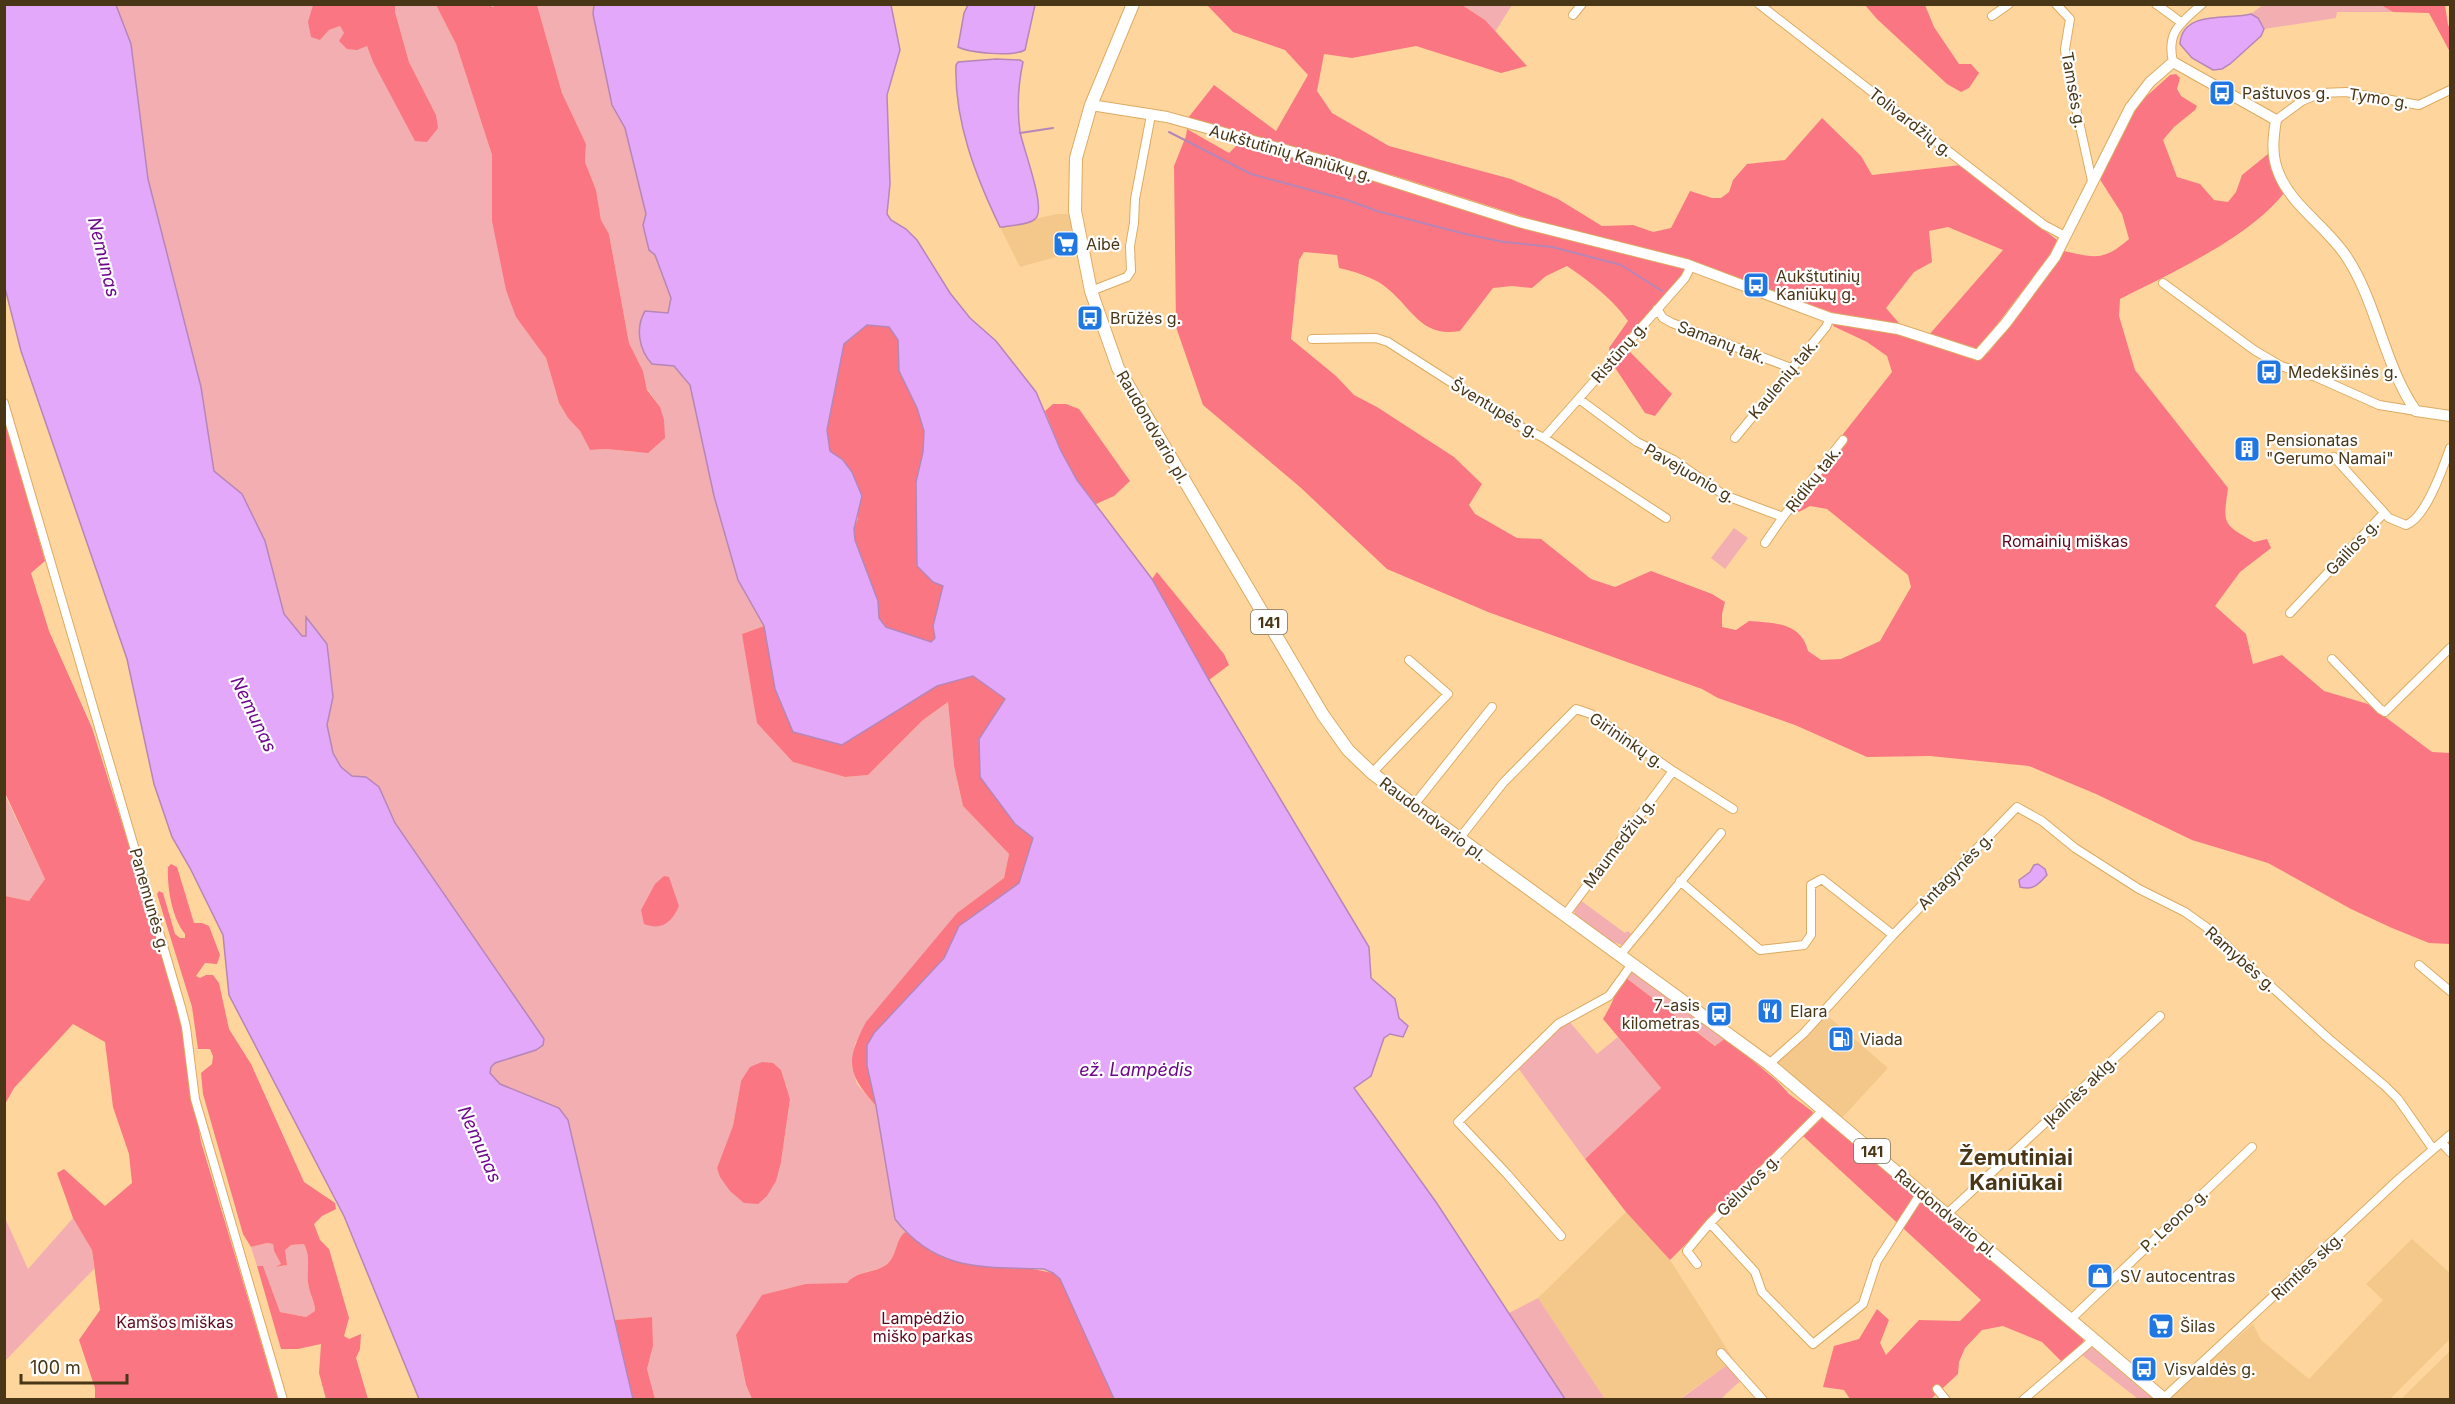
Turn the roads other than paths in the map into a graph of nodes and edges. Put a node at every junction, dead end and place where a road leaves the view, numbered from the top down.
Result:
1 (1133, 4) edge
2 (1582, 4) edge
3 (1759, 4) edge
4 (2009, 4) edge
5 (2056, 4) edge
6 (2156, 4) edge
7 (2202, 4) edge
8 (1573, 15) dead end
9 (1992, 16) dead end
10 (2182, 23) junction
11 (2174, 62) junction
12 (2451, 90) edge
13 (1091, 105) junction
14 (1152, 115) junction
15 (2276, 120) junction
16 (2092, 181) junction
17 (2066, 236) junction
18 (1691, 266) junction
19 (2163, 283) dead end
20 (1091, 291) junction
21 (1657, 309) junction
22 (1830, 318) junction
23 (1312, 339) dead end
24 (1791, 368) junction
25 (1579, 399) junction
26 (4, 403) edge
27 (2416, 411) junction
28 (2451, 416) edge
29 (1544, 438) junction
30 (1735, 438) dead end
31 (1843, 440) dead end
32 (2451, 448) edge
33 (2334, 457) dead end
34 (2384, 513) junction
35 (1783, 517) junction
36 (1666, 518) dead end
37 (1765, 543) dead end
38 (2290, 613) dead end
39 (2451, 648) edge
40 (2332, 659) dead end
41 (1409, 660) dead end
42 (1492, 707) dead end
43 (1673, 771) junction
44 (1372, 773) junction
45 (1413, 805) junction
46 (2017, 807) joint
47 (1733, 809) dead end
48 (1721, 833) dead end
49 (1459, 839) junction
50 (1680, 880) junction
51 (1565, 915) junction
52 (1893, 935) junction
53 (1620, 955) junction
54 (1632, 964) junction
55 (2419, 965) dead end
56 (2451, 991) edge
57 (2160, 1016) dead end
58 (1769, 1064) junction
59 (1824, 1109) junction
60 (2451, 1135) edge
61 (2442, 1143) junction
62 (2252, 1147) dead end
63 (2433, 1149) junction
64 (2451, 1152) edge
65 (1921, 1193) junction
66 (1947, 1215) junction
67 (1710, 1223) junction
68 (1561, 1236) dead end
69 (1697, 1264) dead end
70 (2071, 1319) junction
71 (2094, 1339) junction
72 (1721, 1353) dead end
73 (1937, 1389) dead end
74 (2165, 1399) edge
75 (283, 1400) edge
76 (1763, 1400) edge
77 (1946, 1400) edge
78 (2023, 1400) edge

1 - 13 main road, Raudondvario pl. / 141
2 - 8 street
3 - 17 street, Tolivardžių g.
4 - 9 street
5 - 16 street, Tamsės g.
6 - 10 street
7 - 10 street
10 - 11 street
11 - 15 street
11 - 16 street, Aukštutinių Kaniūkų g.
12 - 15 street, Tymo g.
13 - 14 street, Aukštutinių Kaniūkų g.
13 - 20 main road, Raudondvario pl. / 141
14 - 18 street, Aukštutinių Kaniūkų g.
14 - 20 street
15 - 27 street
16 - 17 street, Aukštutinių Kaniūkų g.
17 - 22 street, Aukštutinių Kaniūkų g.
18 - 21 street, Ristūnų g.
18 - 22 street, Aukštutinių Kaniūkų g.
19 - 27 street
20 - 44 main road, Raudondvario pl. / 141
21 - 24 street, Samanų tak.
21 - 25 street, Ristūnų g.
22 - 24 street, Kaulenių tak.
23 - 29 street, Šventupės g.
24 - 30 street, Kaulenių tak.
25 - 29 street, Ristūnų g.
25 - 35 street, Pavejuonio g.
26 - 75 street, Panemunės g.
27 - 28 street
29 - 36 street, Šventupės g.
31 - 35 street, Ridikų tak.
32 - 34 street, Gailios g.
33 - 34 street
34 - 38 street, Gailios g.
35 - 37 street
39 - 40 street
41 - 44 street
42 - 45 street
43 - 47 street, Girininkų g.
43 - 49 street, Girininkų g.
43 - 51 street, Maumedžių g.
44 - 45 main road, Raudondvario pl. / 141
45 - 49 main road, Raudondvario pl. / 141
46 - 52 street, Antagynės g.
46 - 63 street, Ramybės g.
48 - 50 street
49 - 51 main road, Raudondvario pl. / 141
50 - 52 street
50 - 53 street
51 - 53 main road, Raudondvario pl. / 141
52 - 58 street, Antagynės g.
53 - 54 main road, Raudondvario pl. / 141
54 - 58 main road, Raudondvario pl. / 141
54 - 68 street
55 - 56 street
57 - 66 street, Įkalnės aklg.
58 - 59 main road, Raudondvario pl. / 141
59 - 65 main road, Raudondvario pl. / 141
59 - 67 street, Gėluvos g.
60 - 61 street, Rimties skg.
61 - 63 street, Rimties skg.
61 - 64 street
62 - 70 street, P. Leono g.
63 - 74 street, Rimties skg.
65 - 66 main road, Raudondvario pl. / 141
65 - 67 street
66 - 70 main road, Raudondvario pl. / 141
67 - 69 street, Gėluvos g.
70 - 71 main road, Raudondvario pl. / 141
71 - 74 main road, Raudondvario pl. / 141
71 - 78 street
72 - 76 street
73 - 77 street

